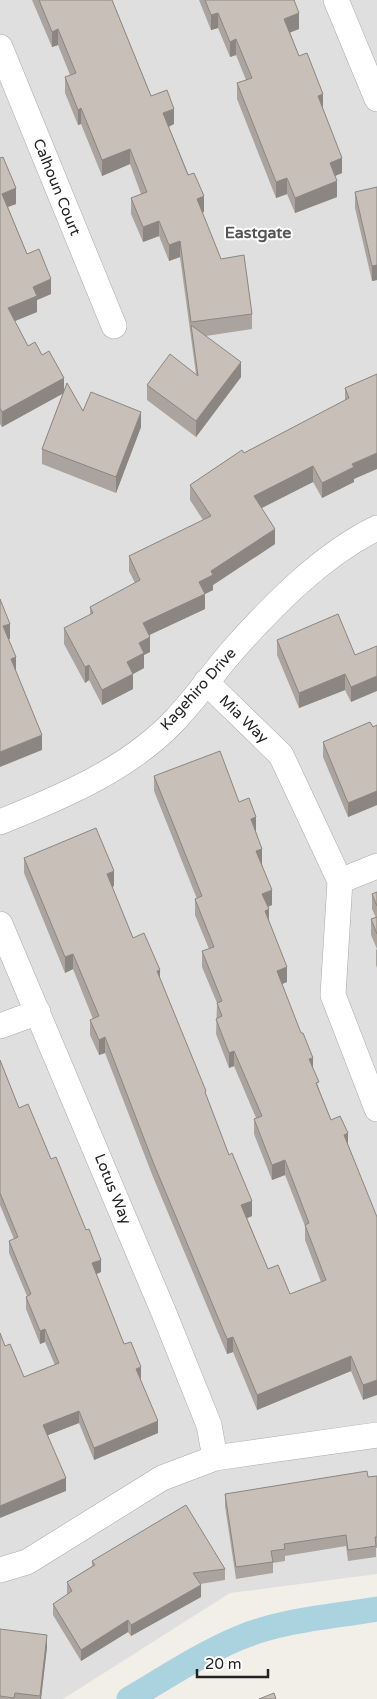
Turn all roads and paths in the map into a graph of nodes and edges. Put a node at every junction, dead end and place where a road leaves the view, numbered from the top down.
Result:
1 (336, 0) edge
2 (0, 47) edge
3 (377, 99) edge
4 (114, 326) dead end
5 (377, 528) edge
6 (206, 682) junction
7 (0, 822) edge
8 (377, 866) edge
9 (340, 881) junction
10 (0, 924) edge
11 (38, 1012) junction
12 (0, 1026) edge
13 (377, 1108) edge
14 (377, 1435) edge
15 (215, 1458) junction
16 (0, 1570) edge

1 - 3 street
2 - 4 street, Calhoun Court
5 - 6 street, Kagehiro Drive
6 - 7 street, Kagehiro Drive
6 - 9 street, Mia Way
8 - 9 street
9 - 13 street
10 - 11 street, Lotus Way
11 - 12 street
11 - 15 street, Lotus Way
14 - 15 street
15 - 16 street

